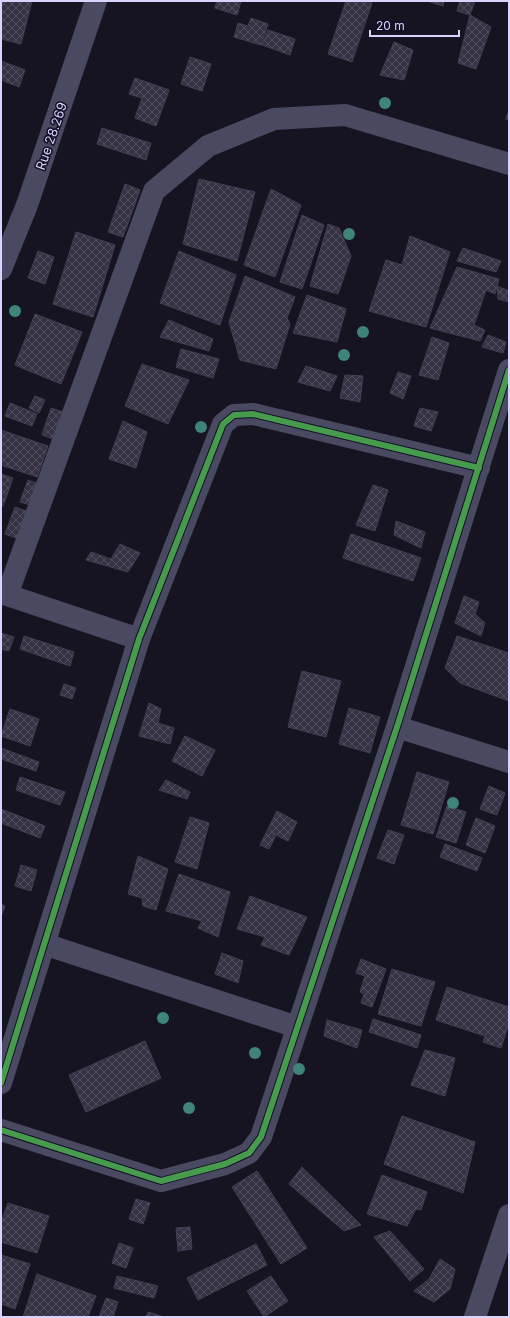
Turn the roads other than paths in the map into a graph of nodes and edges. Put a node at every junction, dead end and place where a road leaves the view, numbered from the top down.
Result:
1 (96, 1) edge
2 (509, 164) edge
3 (1, 269) edge
4 (509, 370) edge
5 (479, 468) junction
6 (4, 594) edge
7 (139, 640) junction
8 (397, 727) junction
9 (509, 762) edge
10 (44, 944) junction
11 (297, 1027) junction
12 (1, 1083) edge
13 (1, 1130) edge
14 (509, 1215) edge
15 (475, 1317) edge

1 - 3 street, Rue 28.269
2 - 6 street
4 - 5 street
5 - 7 street
5 - 8 street
6 - 7 street
7 - 10 street
8 - 9 street
8 - 11 street
10 - 11 street
10 - 12 street
11 - 13 street
14 - 15 street

